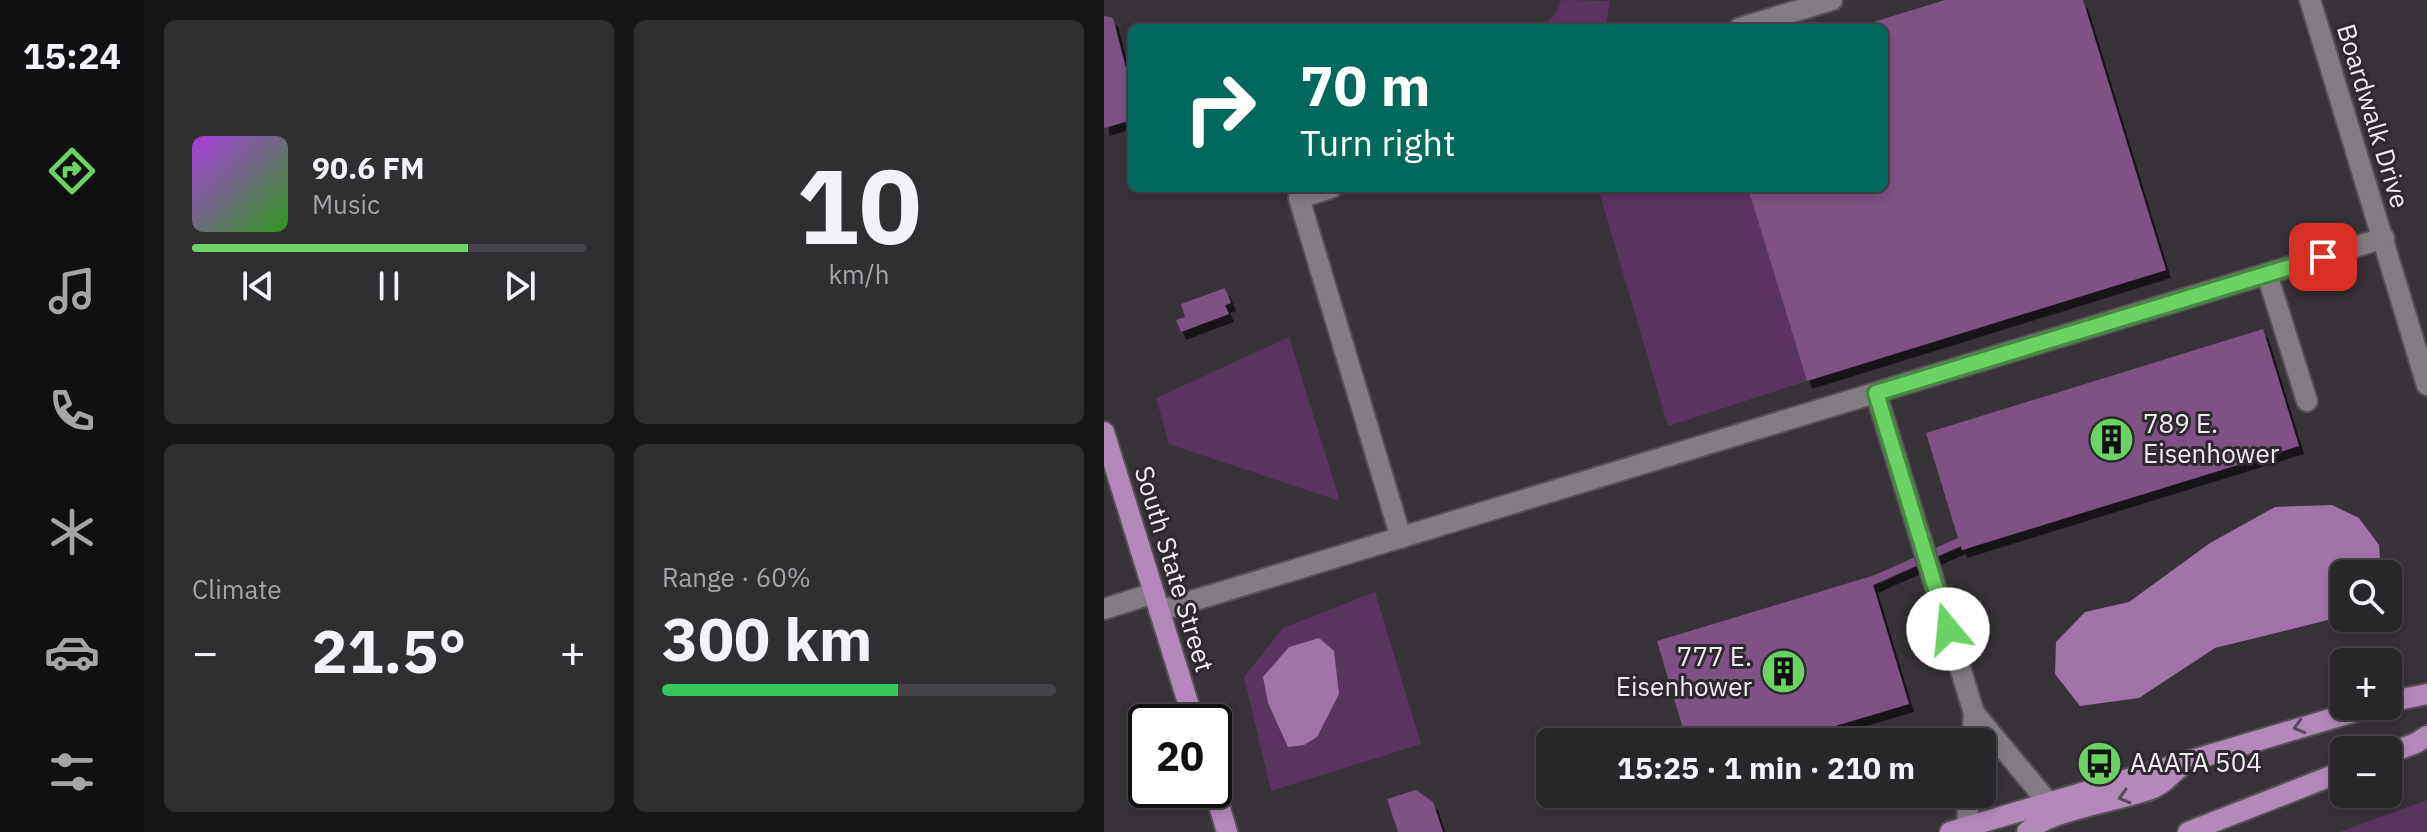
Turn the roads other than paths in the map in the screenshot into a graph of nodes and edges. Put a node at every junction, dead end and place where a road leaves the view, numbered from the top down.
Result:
1 (1832, 0) edge
2 (2310, 0) edge
3 (1753, 24) edge
4 (1318, 192) edge
5 (2384, 238) junction
6 (2267, 274) junction
7 (2427, 385) edge
8 (1876, 393) junction
9 (2307, 401) dead end
10 (1104, 432) edge
11 (1401, 538) junction
12 (1156, 602) junction
13 (1104, 609) edge
14 (2427, 694) edge
15 (2402, 699) edge
16 (1188, 704) edge
17 (1974, 713) junction
18 (2330, 719) edge
19 (1973, 728) edge
20 (2427, 736) edge
21 (2402, 748) edge
22 (2191, 759) junction
23 (2330, 776) edge
24 (2047, 801) junction
25 (1220, 808) edge
26 (1965, 808) edge
27 (1958, 829) edge
28 (1227, 832) edge
29 (2027, 832) edge
30 (2188, 832) edge

1 - 3 street
2 - 5 street, Boardwalk Drive
4 - 11 street
5 - 6 street
5 - 7 street, Boardwalk Drive
6 - 8 street
6 - 9 street
8 - 11 street
8 - 17 street
10 - 12 main road, South State Street
11 - 12 street
12 - 13 street
12 - 16 main road, South State Street
14 - 15 main road
17 - 19 street
17 - 24 street
18 -> 22 main road
20 - 21 main road
22 - 24 main road
22 -> 29 main road
23 - 30 main road
24 - 27 main road
25 - 28 main road
26 - 27 street

